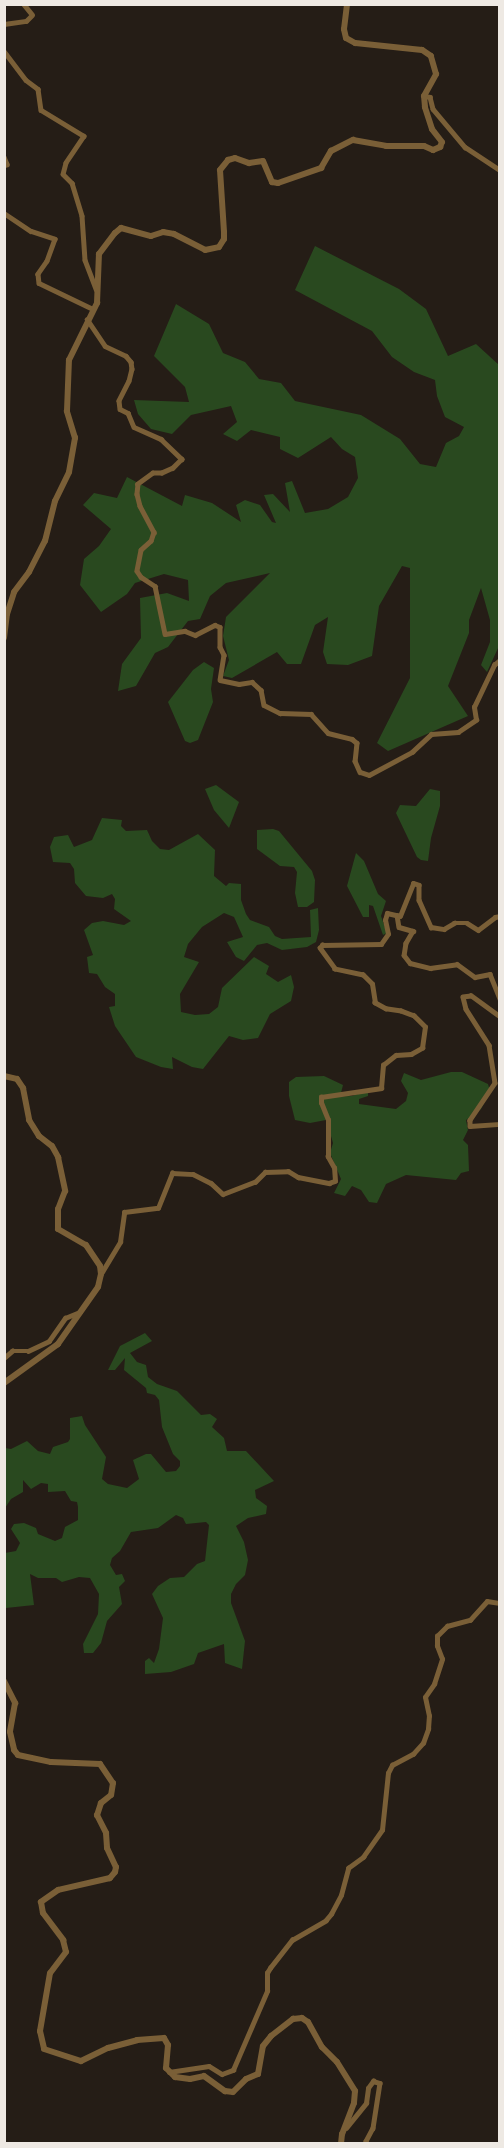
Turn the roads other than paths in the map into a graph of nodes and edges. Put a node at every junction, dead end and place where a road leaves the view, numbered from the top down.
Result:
1 (23, 4) edge
2 (347, 4) edge
3 (4, 24) edge
4 (4, 51) edge
5 (424, 96) junction
6 (4, 158) edge
7 (4, 166) edge
8 (500, 170) edge
9 (4, 213) edge
10 (99, 295) junction
11 (93, 309) junction
12 (87, 319) junction
13 (4, 638) edge
14 (500, 660) edge
15 (397, 915) junction
16 (500, 916) edge
17 (500, 999) edge
18 (500, 1017) edge
19 (4, 1076) edge
20 (500, 1124) edge
21 (101, 1274) junction
22 (80, 1312) junction
23 (4, 1358) edge
24 (4, 1383) edge
25 (500, 1603) edge
26 (4, 1681) edge
27 (169, 2072) junction
28 (342, 2134) junction
29 (341, 2144) edge
30 (367, 2144) edge

1 - 3 street
2 - 5 street
4 - 10 street
5 - 8 street
5 - 10 street
6 - 7 street
9 - 11 street
10 - 11 street
11 - 12 street
12 - 13 street
12 - 14 street
15 - 16 street
15 - 17 street
15 - 21 street
18 - 20 street
19 - 21 street
21 - 22 street
22 - 23 street
22 - 24 street
25 - 27 street
26 - 27 street
27 - 28 street
28 - 29 street
28 - 30 street

